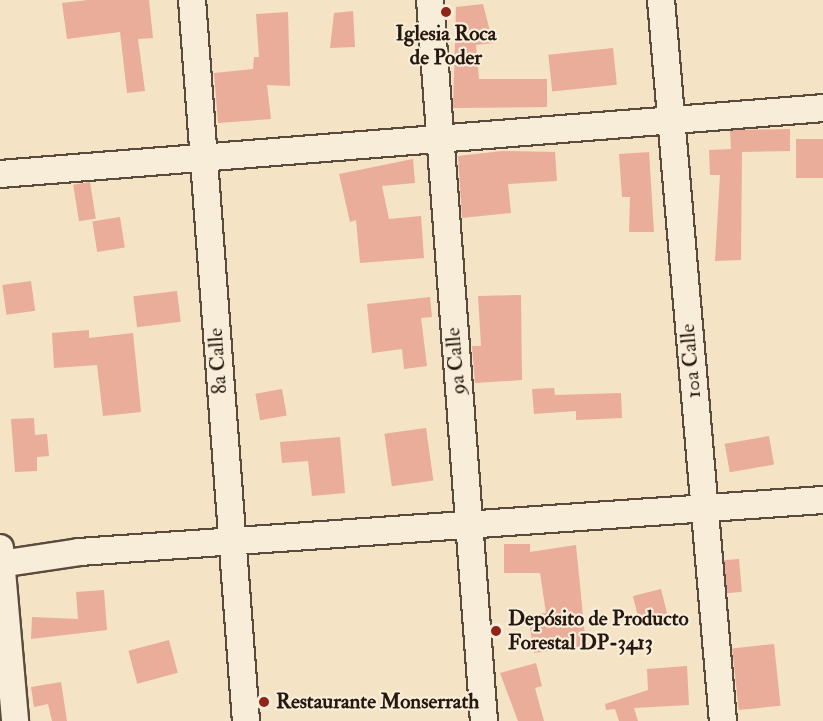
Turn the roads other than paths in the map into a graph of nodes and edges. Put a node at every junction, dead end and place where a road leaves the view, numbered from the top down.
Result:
1 (192, 0) edge
2 (430, 0) edge
3 (661, 0) edge
4 (823, 108) edge
5 (670, 122) junction
6 (437, 139) junction
7 (204, 154) junction
8 (0, 174) edge
9 (823, 500) edge
10 (704, 511) junction
11 (470, 524) junction
12 (230, 543) junction
13 (0, 558) edge
14 (15, 721) edge
15 (246, 721) edge
16 (484, 721) edge
17 (723, 721) edge

1 - 7 street, 8a Calle
2 - 6 street, 9a Calle
3 - 5 street, 10a Calle
4 - 5 street
5 - 6 street
5 - 10 street, 10a Calle
6 - 7 street
6 - 11 street, 9a Calle
7 - 8 street
7 - 12 street, 8a Calle
9 - 10 street
10 - 11 street
10 - 17 street, 10a Calle
11 - 12 street
11 - 16 street, 9a Calle
12 - 13 street
12 - 15 street, 8a Calle
13 - 14 street

